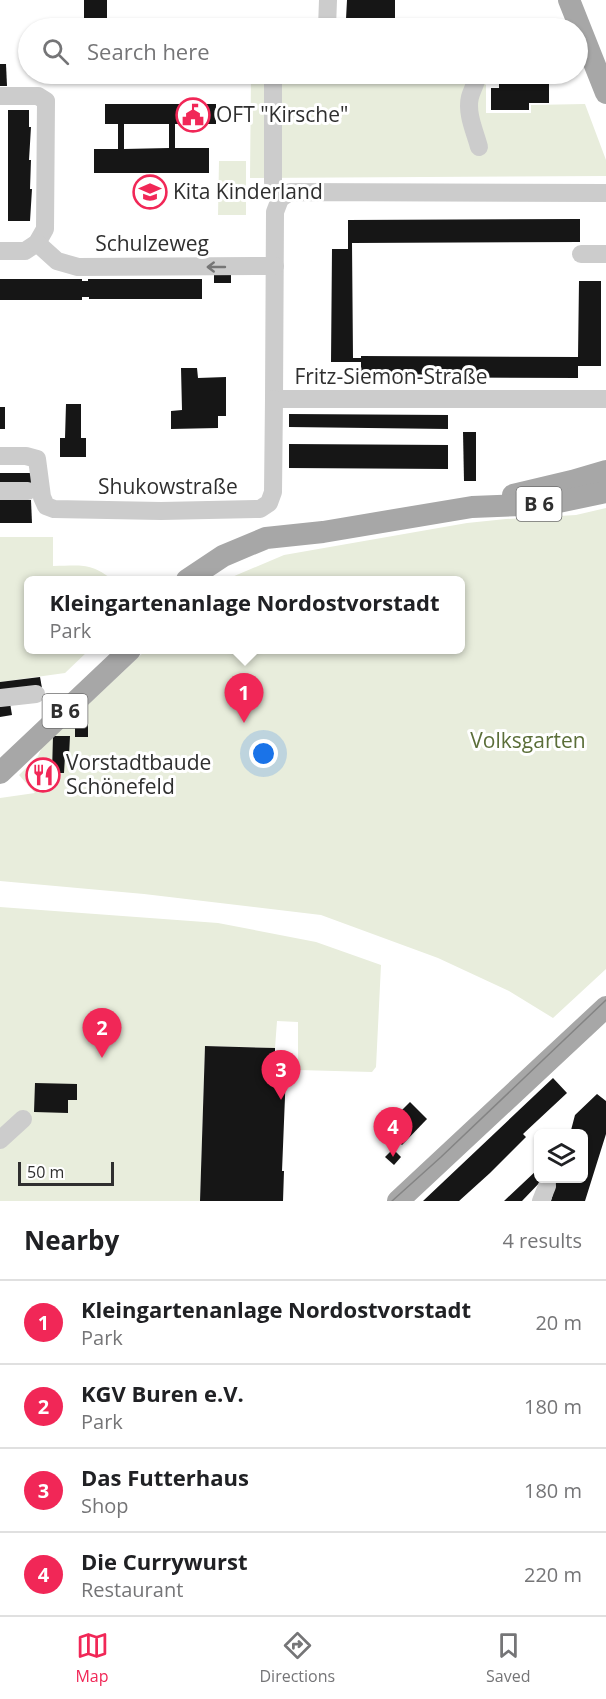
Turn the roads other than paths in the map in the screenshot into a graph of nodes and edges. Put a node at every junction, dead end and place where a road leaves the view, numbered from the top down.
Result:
1 (328, 0) edge
2 (569, 0) edge
3 (327, 18) edge
4 (576, 18) edge
5 (588, 48) edge
6 (273, 84) edge
7 (476, 84) edge
8 (606, 93) edge
9 (0, 96) edge
10 (479, 147) dead end
11 (606, 194) edge
12 (279, 199) junction
13 (37, 243) junction
14 (0, 251) edge
15 (581, 254) dead end
16 (606, 254) edge
17 (275, 266) junction
18 (274, 399) junction
19 (606, 399) edge
20 (0, 456) edge
21 (606, 471) edge
22 (0, 491) edge
23 (28, 491) dead end
24 (606, 492) edge
25 (472, 507) junction
26 (322, 532) junction
27 (192, 576) edge
28 (212, 576) edge
29 (108, 654) edge
30 (126, 654) edge
31 (36, 694) dead end
32 (0, 698) edge
33 (0, 755) edge
34 (0, 773) edge
35 (606, 1007) edge
36 (22, 1119) dead end
37 (0, 1140) edge
38 (398, 1201) edge

1 - 3 street
2 - 4 main road
5 - 8 main road
6 - 12 street, Fritz-Siemon-Straße
7 - 10 street
9 - 13 street
11 - 12 street
12 - 17 street, Fritz-Siemon-Straße
13 - 14 street
17 -> 13 street, Schulzeweg
15 - 16 street
17 - 18 street, Fritz-Siemon-Straße
18 - 19 street, Fritz-Siemon-Straße
18 - 20 street, Shukowstraße
21 - 25 main road, B 6
22 - 23 street
24 - 25 main road, B 6
25 - 26 main road, B 6
26 - 27 main road, B 6
26 - 28 main road, B 6
29 - 33 main road, B 6
30 - 34 main road, B 6
31 - 32 street
35 - 38 main road
36 - 37 street

